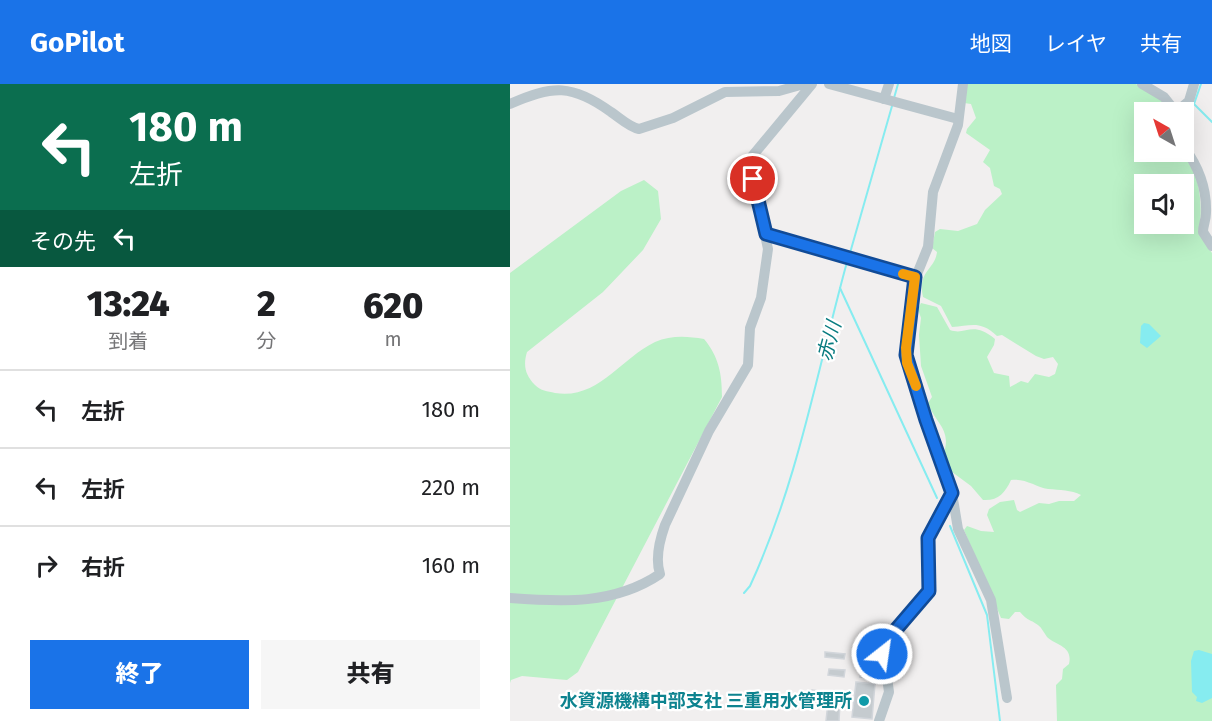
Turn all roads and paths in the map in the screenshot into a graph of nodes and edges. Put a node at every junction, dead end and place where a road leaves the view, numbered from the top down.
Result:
1 (803, 84) edge
2 (812, 84) edge
3 (829, 84) edge
4 (888, 84) edge
5 (963, 84) edge
6 (1142, 84) edge
7 (1194, 84) edge
8 (574, 87) edge
9 (890, 100) junction
10 (1168, 102) edge
11 (1188, 102) edge
12 (510, 104) edge
13 (958, 119) junction
14 (1194, 162) edge
15 (766, 234) junction
16 (1212, 246) edge
17 (915, 277) junction
18 (952, 493) junction
19 (510, 598) edge
20 (1007, 699) dead end
21 (879, 721) edge

1 - 8 street
2 - 15 street
3 - 9 street
4 - 9 street
5 - 13 street
6 - 10 street
7 - 11 street
8 - 12 street
9 - 13 street
13 - 17 street
14 - 16 street
15 - 17 street
15 - 19 street
17 - 18 street
18 - 20 street
18 - 21 street

